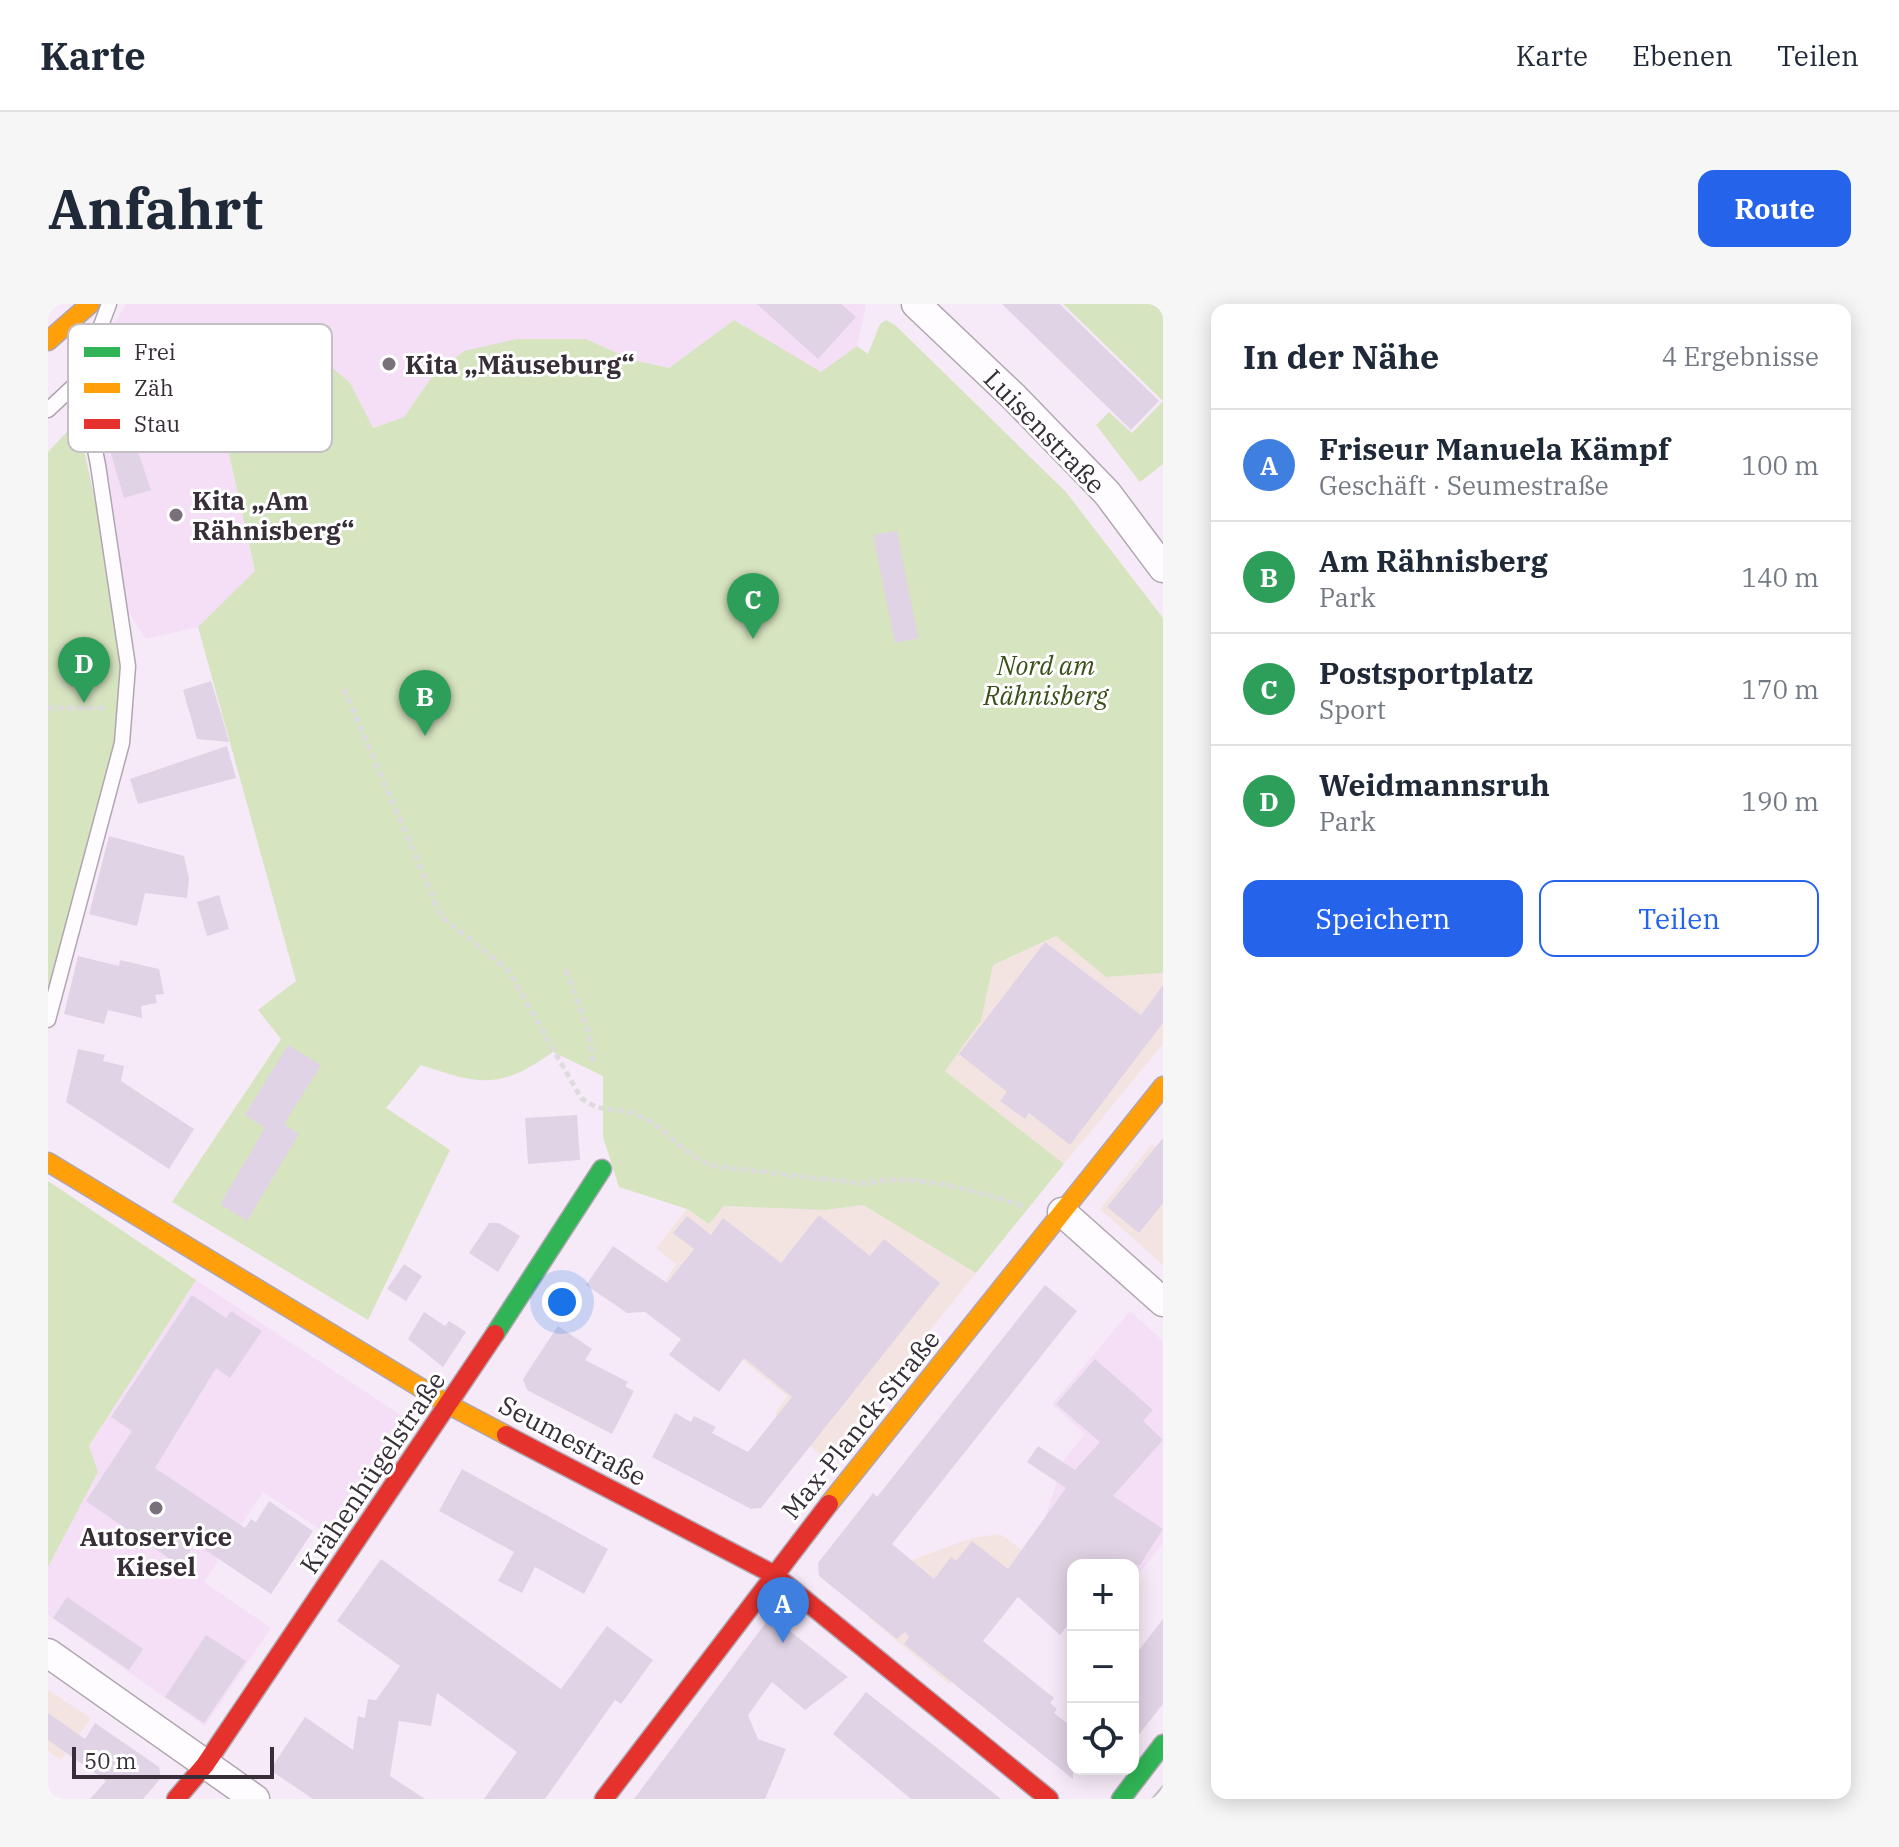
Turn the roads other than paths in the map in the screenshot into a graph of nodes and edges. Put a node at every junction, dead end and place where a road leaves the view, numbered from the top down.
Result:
1 (90, 304) edge
2 (109, 304) edge
3 (916, 304) edge
4 (102, 324) edge
5 (48, 341) edge
6 (68, 391) edge
7 (48, 410) edge
8 (95, 452) edge
9 (1163, 568) edge
10 (48, 1020) edge
11 (1163, 1086) edge
12 (48, 1162) edge
13 (602, 1169) dead end
14 (1057, 1219) junction
15 (1163, 1302) edge
16 (449, 1405) junction
17 (773, 1574) junction
18 (48, 1653) edge
19 (1163, 1744) edge
20 (205, 1765) junction
21 (176, 1799) edge
22 (255, 1799) edge
23 (604, 1799) edge
24 (1049, 1799) edge
25 (1121, 1799) edge

1 - 5 street
2 - 4 lane
3 - 9 street, Luisenstraße
6 - 7 lane
8 - 10 lane
11 - 14 street, Max-Planck-Straße
12 - 16 street, Seumestraße
13 - 16 street, Krähenhügelstraße
14 - 15 street
14 - 17 street, Max-Planck-Straße
16 - 17 street, Seumestraße
16 - 20 street, Krähenhügelstraße
17 - 23 street, Max-Planck-Straße
17 - 24 street, Seumestraße
18 - 20 street
19 - 25 street
20 - 21 street, Krähenhügelstraße
20 - 22 street

